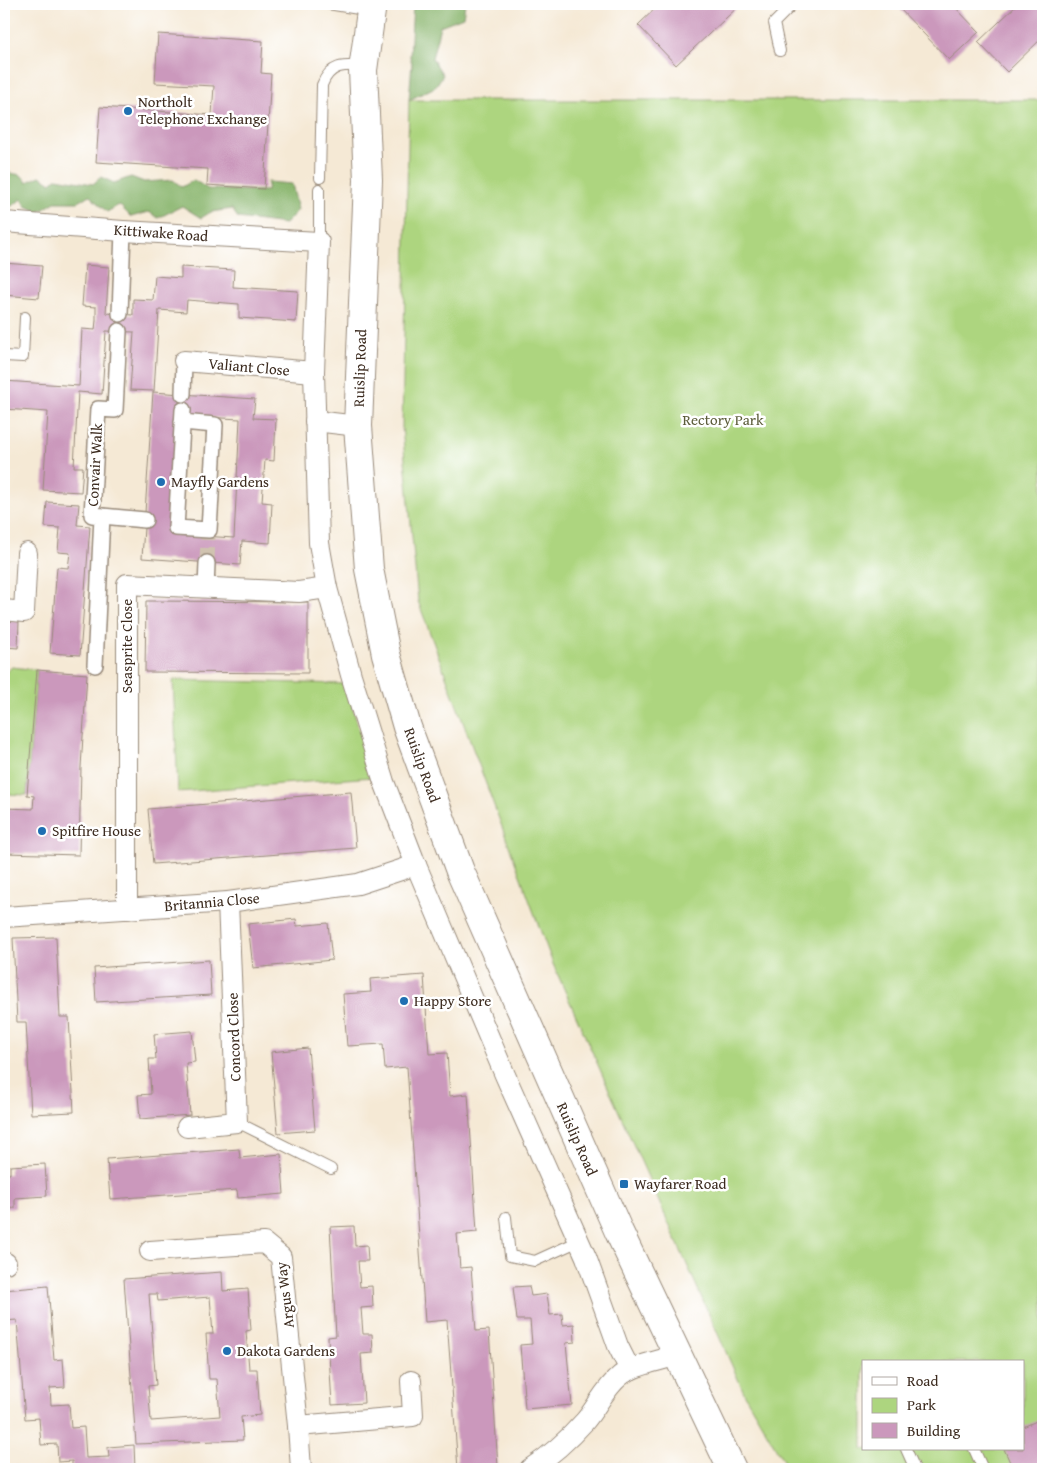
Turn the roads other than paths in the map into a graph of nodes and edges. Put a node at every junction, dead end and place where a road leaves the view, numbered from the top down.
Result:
1 (328, 4) edge
2 (793, 4) edge
3 (372, 8) edge
4 (780, 51) dead end
5 (364, 66) junction
6 (320, 178) dead end
7 (319, 189) dead end
8 (4, 222) edge
9 (123, 231) junction
10 (319, 242) junction
11 (120, 314) dead end
12 (25, 317) dead end
13 (119, 331) dead end
14 (4, 356) edge
15 (184, 361) joint
16 (314, 372) junction
17 (183, 394) dead end
18 (315, 421) junction
19 (358, 426) junction
20 (102, 516) junction
21 (145, 520) dead end
22 (209, 533) joint
23 (28, 553) dead end
24 (207, 563) tunnel mouth
25 (206, 588) junction
26 (327, 588) junction
27 (4, 610) edge
28 (94, 665) dead end
29 (416, 865) junction
30 (228, 902) junction
31 (127, 909) junction
32 (4, 918) edge
33 (237, 1122) junction
34 (187, 1126) dead end
35 (331, 1169) dead end
36 (506, 1217) dead end
37 (579, 1241) junction
38 (150, 1251) dead end
39 (677, 1355) junction
40 (630, 1370) junction
41 (412, 1382) dead end
42 (298, 1426) junction
43 (906, 1450) edge
44 (974, 1450) edge
45 (301, 1469) edge
46 (530, 1469) edge
47 (732, 1469) edge
48 (915, 1469) edge
49 (983, 1469) edge

1 - 3 lane
2 - 4 lane
3 - 5 main road, Ruislip Road
5 - 6 lane
5 - 19 main road, Ruislip Road
7 - 10 lane
8 - 9 street, Kittiwake Road
9 - 10 street, Kittiwake Road
9 - 11 street
10 - 16 street
12 - 14 lane
13 - 20 street, Convair Walk
15 - 16 street, Valiant Close
15 - 17 street
16 - 18 street
18 - 19 street
18 - 26 street
19 - 39 main road, Ruislip Road
20 - 21 street, Convair Walk
20 - 28 street, Convair Walk
22 - 22 street
23 - 27 street
24 - 25 street
25 - 26 street, Seasprite Close
25 - 31 street, Seasprite Close
26 - 29 street
29 - 30 street, Britannia Close
29 - 37 street
30 - 31 street, Britannia Close
30 - 33 street, Concord Close
31 - 32 street, Britannia Close
33 - 34 street
33 - 35 lane
36 - 37 lane
37 - 40 street
38 - 42 street, Argus Way
39 - 40 street
39 - 47 main road, Ruislip Road
40 - 46 street
41 - 42 street
42 - 45 street, Argus Way
43 - 48 lane
44 - 49 lane

